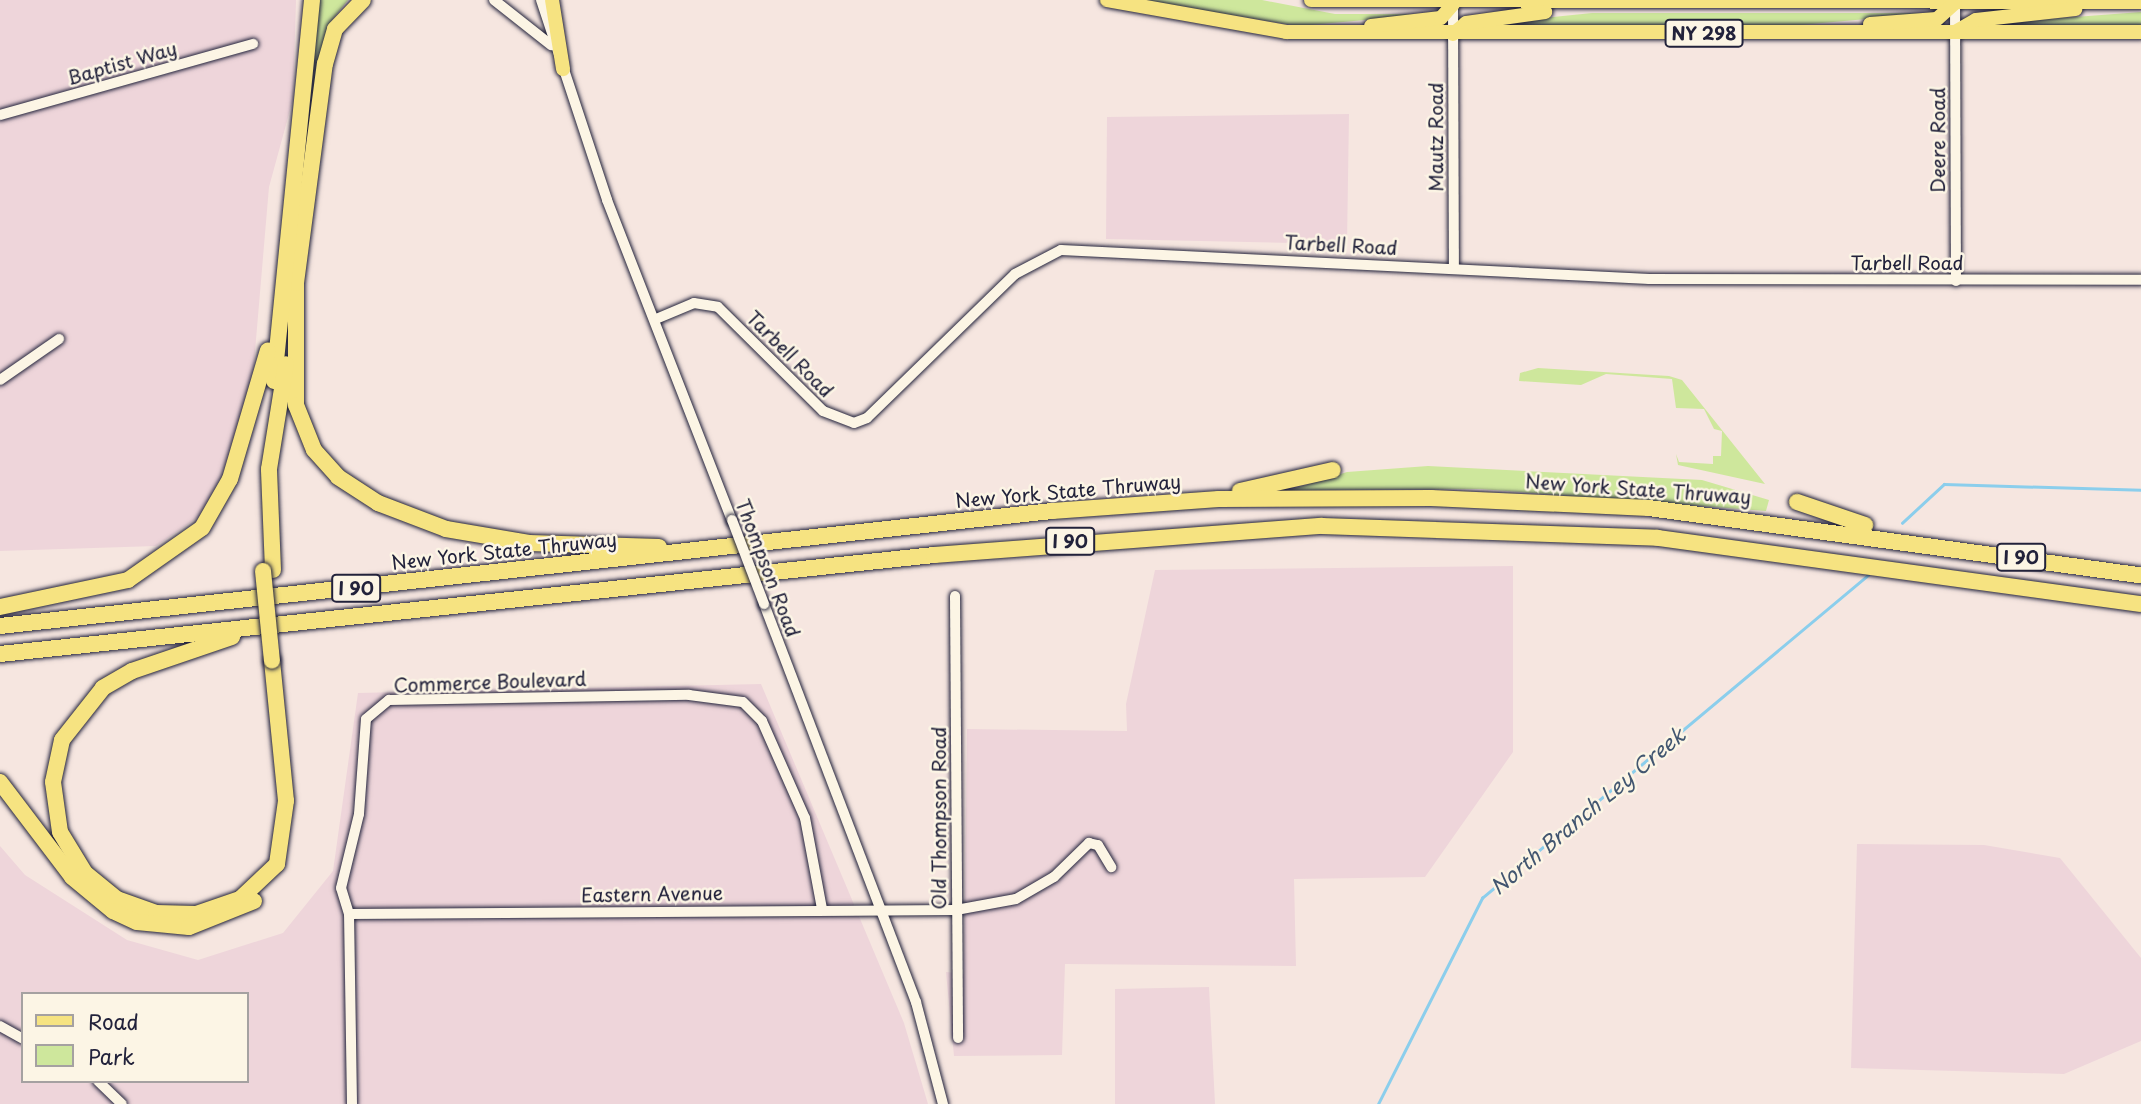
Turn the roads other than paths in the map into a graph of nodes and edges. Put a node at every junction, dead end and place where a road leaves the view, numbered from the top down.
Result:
1 (363, 0) edge
2 (494, 0) edge
3 (541, 0) edge
4 (552, 0) edge
5 (1107, 0) edge
6 (1311, 0) edge
7 (1955, 1) edge
8 (311, 2) edge
9 (2114, 2) junction
10 (2141, 2) edge
11 (1596, 4) junction
12 (1453, 5) junction
13 (1803, 32) junction
14 (1955, 32) junction
15 (2141, 32) edge
16 (1310, 33) junction
17 (1453, 34) junction
18 (253, 44) dead end
19 (553, 47) junction
20 (563, 69) junction
21 (0, 115) edge
22 (1454, 269) junction
23 (290, 274) junction
24 (2141, 280) edge
25 (1956, 281) junction
26 (656, 318) junction
27 (60, 338) dead end
28 (0, 380) edge
29 (1333, 470) dead end
30 (1184, 501) junction
31 (1797, 502) dead end
32 (1900, 539) junction
33 (712, 549) junction
34 (2141, 575) edge
35 (956, 596) dead end
36 (2141, 604) edge
37 (0, 607) edge
38 (0, 626) edge
39 (263, 627) junction
40 (0, 654) edge
41 (277, 660) junction
42 (0, 782) edge
43 (1111, 867) dead end
44 (822, 909) junction
45 (881, 909) junction
46 (956, 910) junction
47 (349, 914) junction
48 (0, 1026) edge
49 (21, 1038) edge
50 (958, 1038) dead end
51 (100, 1083) edge
52 (122, 1104) edge
53 (352, 1104) edge
54 (943, 1104) edge

1 - 23 highway
2 - 19 street, Thompson Road
3 - 19 street, Thompson Road
4 - 20 main road
5 - 16 main road, NY 298
6 - 12 main road, NY 298
7 - 9 main road, NY 298
7 - 11 main road, NY 298
7 - 13 main road
7 - 14 street, Deere Road
8 - 23 highway
9 - 10 main road, NY 298
9 - 14 main road
11 - 12 main road, NY 298
11 - 17 main road
12 - 16 main road
12 - 17 street, Mautz Road
13 - 14 main road, NY 298
13 - 17 main road, NY 298
14 - 15 main road, NY 298
14 - 25 street, Deere Road
16 - 17 main road, NY 298
17 - 22 street, Mautz Road
18 - 21 street, Baptist Way
19 - 20 street, Thompson Road
20 - 26 street, Thompson Road
22 - 25 street, Tarbell Road
22 - 26 street, Tarbell Road
23 - 33 highway
23 - 37 highway
23 - 41 highway
24 - 25 street, Tarbell Road
26 - 45 street, Thompson Road, bridge
27 - 28 street
29 - 30 highway
30 - 32 highway, New York State Thruway / I 90
30 - 33 highway, New York State Thruway / I 90
31 - 32 highway
32 - 34 highway, New York State Thruway / I 90
33 - 38 highway, New York State Thruway / I 90
35 - 46 street, Old Thompson Road
36 - 39 highway, I 90
39 - 40 highway, I 90
39 - 41 highway
41 - 42 highway
43 - 46 street, Eastern Avenue
44 - 45 street, Eastern Avenue
44 - 47 street, Eastern Avenue
44 - 47 street, Commerce Boulevard
45 - 46 street, Eastern Avenue
45 - 54 street, Thompson Road
46 - 50 street, Old Thompson Road
47 - 53 street, Commerce Boulevard
48 - 49 street
51 - 52 street

